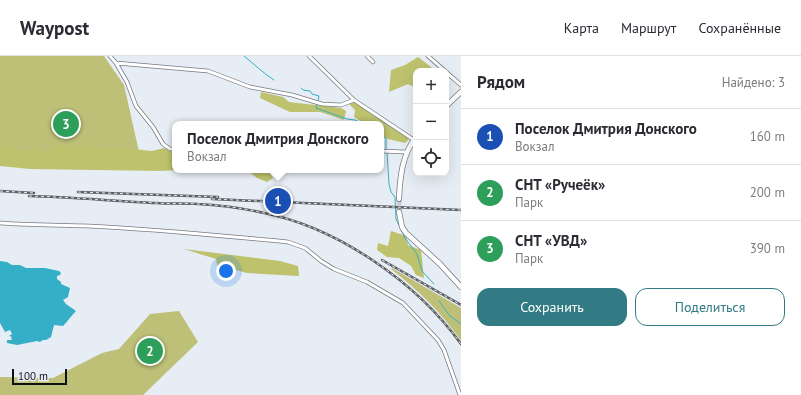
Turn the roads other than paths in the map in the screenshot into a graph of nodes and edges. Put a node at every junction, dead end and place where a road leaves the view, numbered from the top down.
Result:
1 (110, 56) edge
2 (309, 56) edge
3 (367, 56) edge
4 (428, 56) edge
5 (373, 62) dead end
6 (116, 63) junction
7 (441, 68) edge
8 (449, 75) edge
9 (461, 85) edge
10 (461, 92) edge
11 (354, 100) junction
12 (448, 104) edge
13 (413, 138) edge
14 (414, 140) edge
15 (172, 149) edge
16 (384, 151) edge
17 (406, 152) junction
18 (399, 199) tunnel mouth
19 (399, 212) tunnel mouth
20 (0, 223) edge
21 (461, 287) edge
22 (460, 395) edge

1 - 6 street
2 - 11 street
3 - 5 street
4 - 7 street
6 - 11 street
6 - 15 street
8 - 9 street
10 - 12 street
11 - 13 street
14 - 17 street
16 - 17 street
17 - 18 street
19 - 21 street
20 - 22 street

